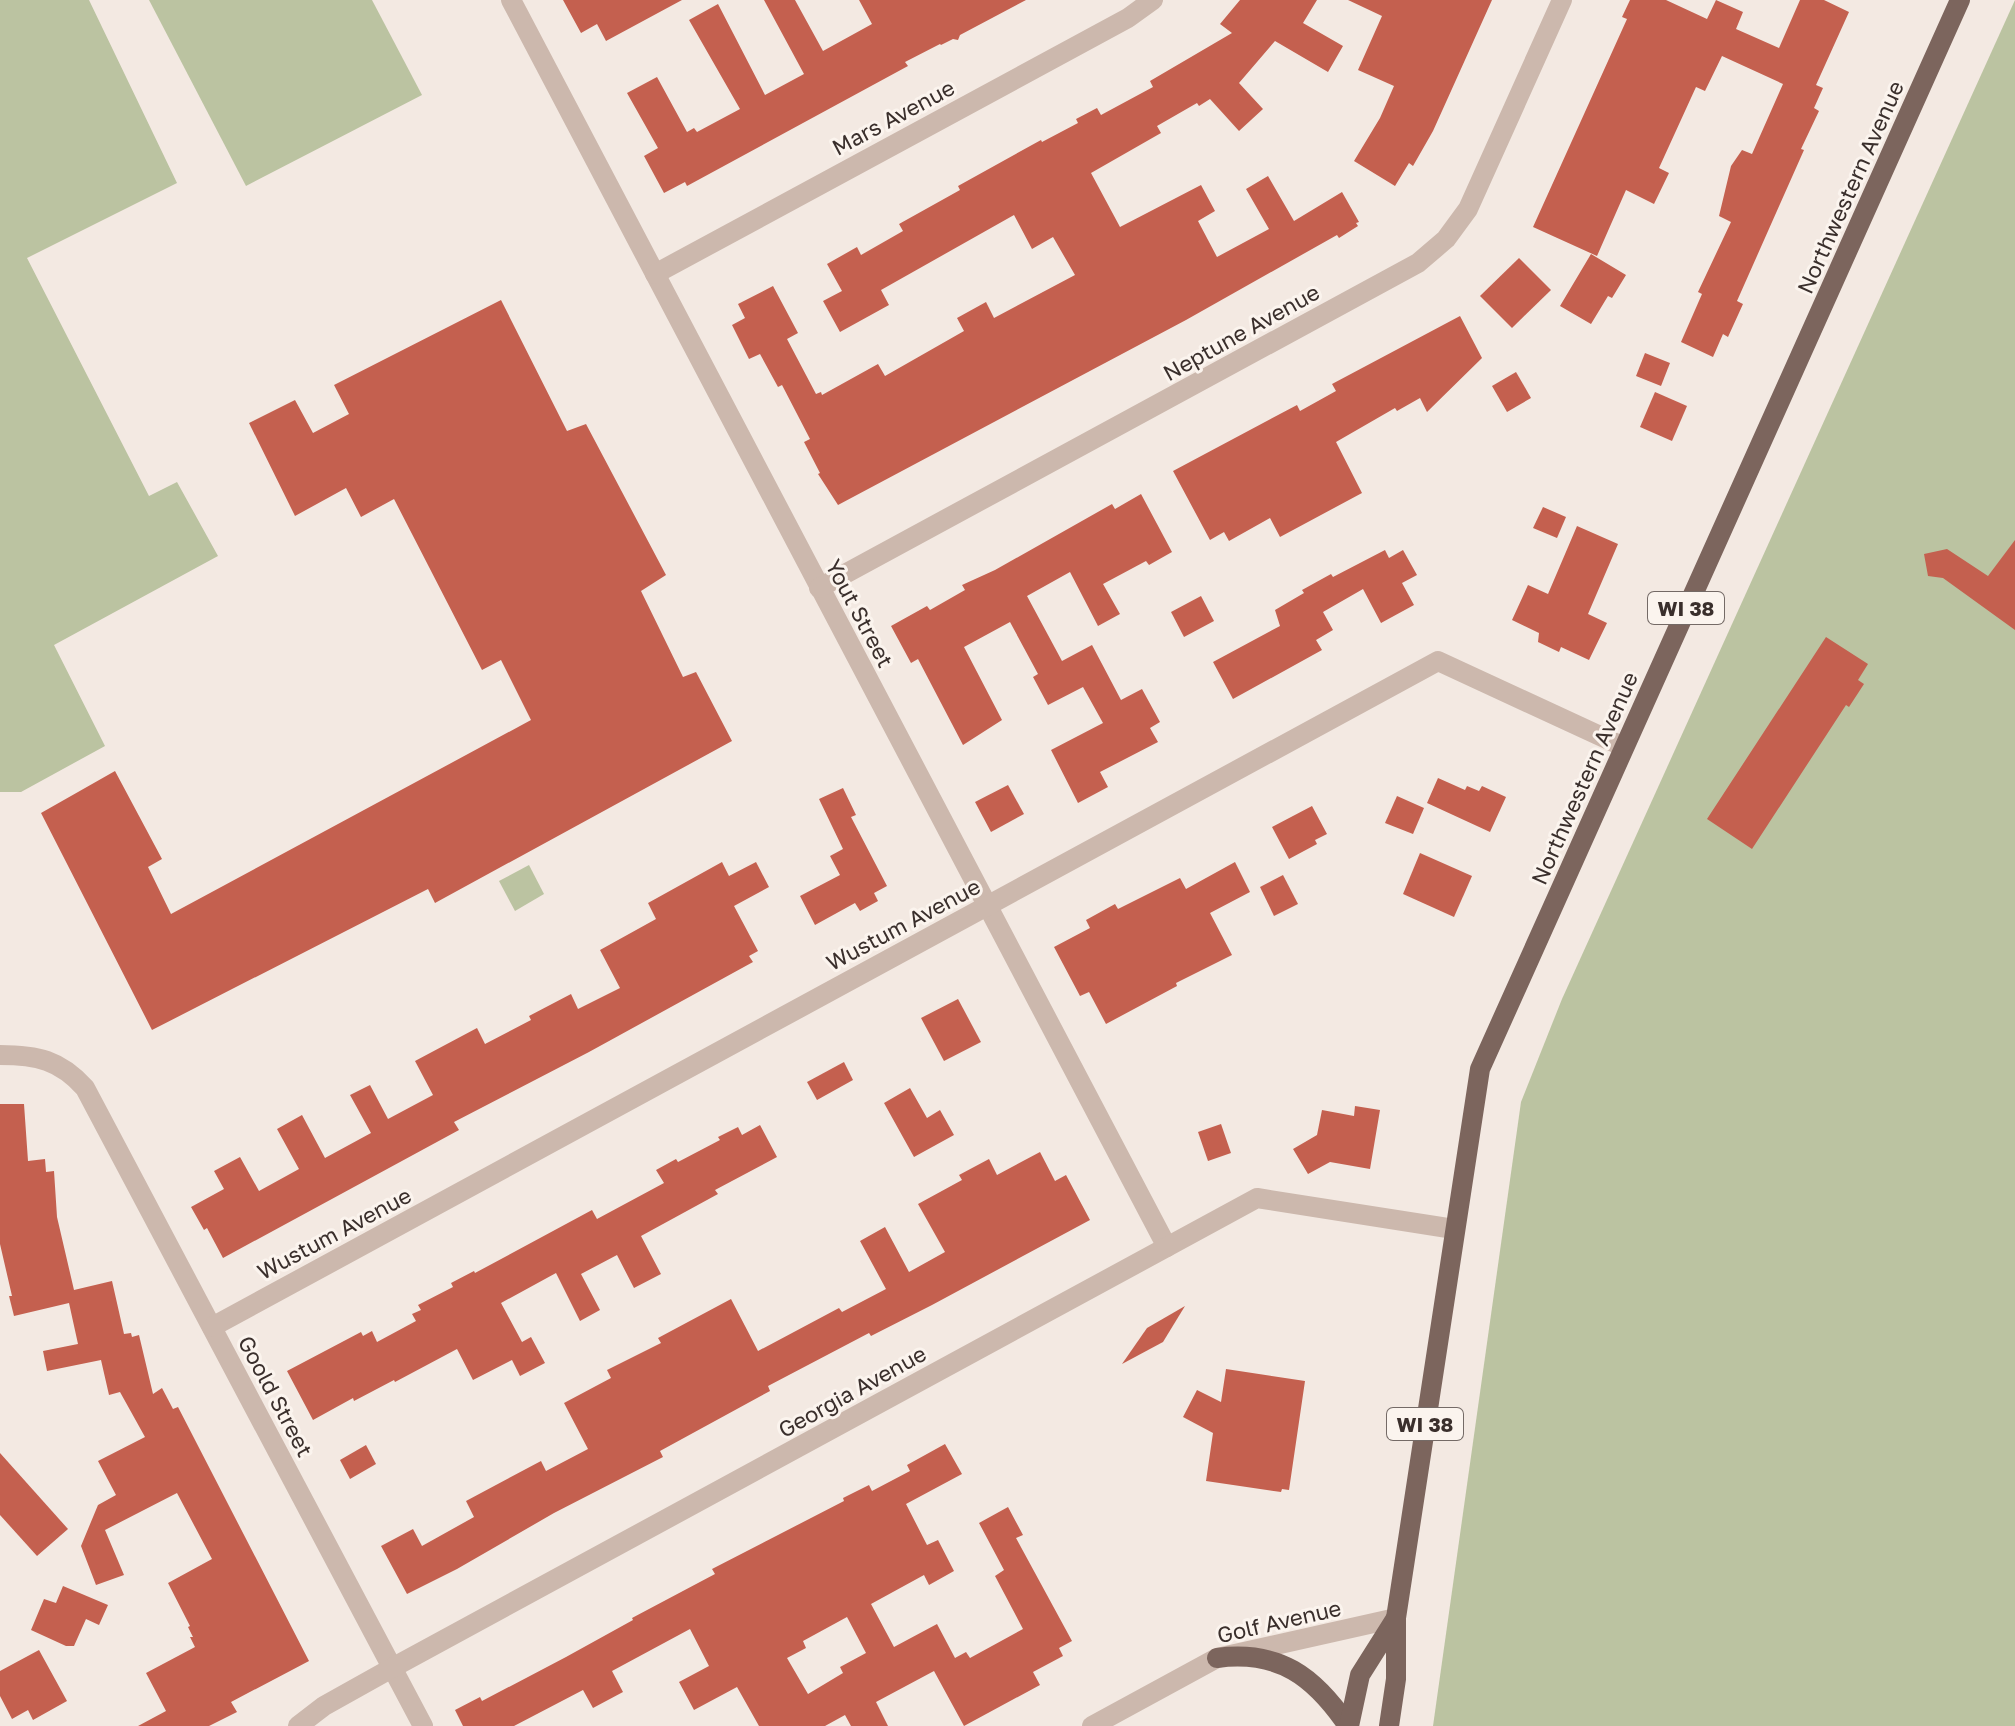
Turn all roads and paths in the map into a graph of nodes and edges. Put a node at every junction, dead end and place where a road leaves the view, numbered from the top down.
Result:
1 (511, 0) edge
2 (1153, 0) edge
3 (1562, 0) edge
4 (1960, 0) edge
5 (655, 274) junction
6 (819, 588) junction
7 (1624, 747) junction
8 (987, 906) junction
9 (0, 1055) edge
10 (1454, 1229) junction
11 (1167, 1247) junction
12 (212, 1327) junction
13 (1396, 1618) junction
14 (1217, 1658) junction
15 (392, 1668) junction
16 (298, 1726) edge
17 (423, 1726) edge
18 (1092, 1726) edge
19 (1348, 1726) edge
20 (1389, 1726) edge

1 - 5 street, Yout Street
2 - 5 street, Mars Avenue
3 - 6 street, Neptune Avenue
4 - 7 main road, Northwestern Avenue / WI 38
5 - 6 street, Yout Street
6 - 8 street, Yout Street
7 - 8 street, Wustum Avenue
7 - 10 main road, Northwestern Avenue / WI 38
8 - 11 street, Yout Street
8 - 12 street, Wustum Avenue
9 - 12 street, Goold Street
10 - 11 street, Georgia Avenue
10 - 13 main road, Northwestern Avenue / WI 38
11 - 15 street, Georgia Avenue
12 - 15 street, Goold Street
13 - 14 street, Golf Avenue
13 - 19 main road, Northwestern Avenue / WI 38
13 - 20 main road, Northwestern Avenue / WI 38
14 - 18 street, Golf Avenue
14 - 19 main road
15 - 16 street, Georgia Avenue
15 - 17 street, Goold Street

